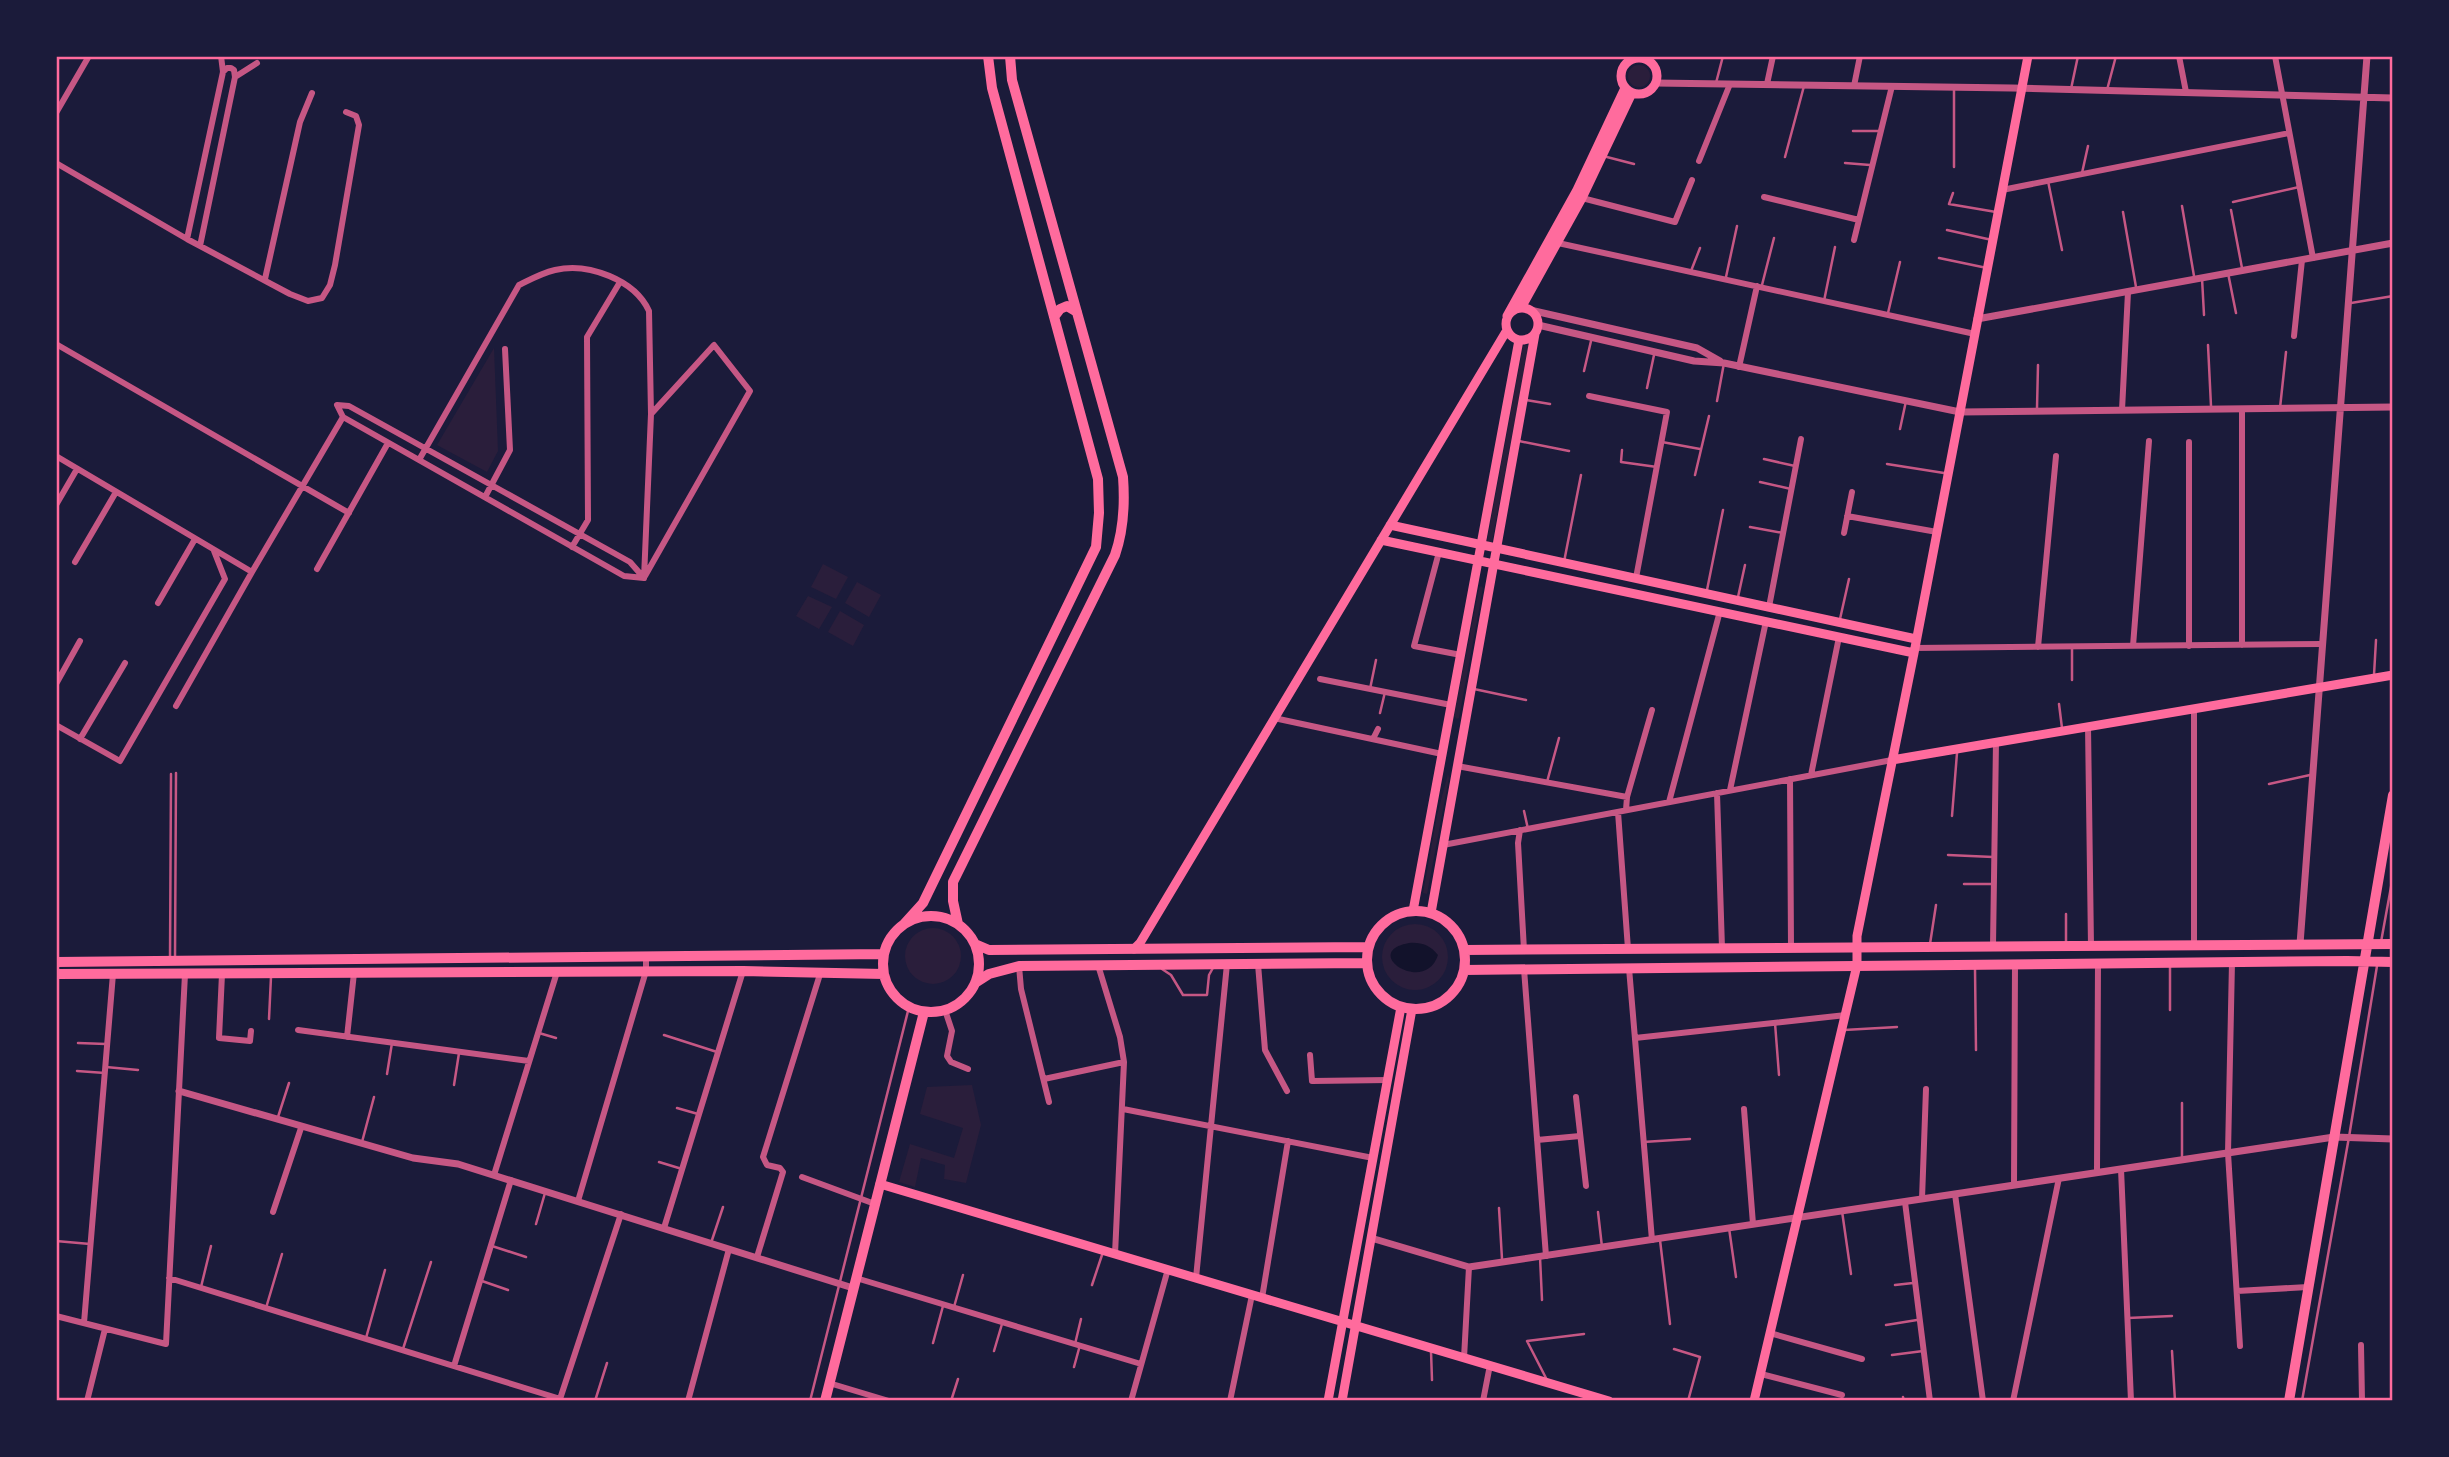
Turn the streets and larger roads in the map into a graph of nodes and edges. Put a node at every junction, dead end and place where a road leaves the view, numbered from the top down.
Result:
1 (89, 56) edge
2 (221, 56) edge
3 (988, 56) edge
4 (1010, 56) edge
5 (1773, 56) edge
6 (1860, 56) edge
7 (2028, 56) edge
8 (2179, 56) edge
9 (2275, 56) edge
10 (2367, 56) edge
11 (1635, 57) edge
12 (1654, 61) edge
13 (257, 64) dead end
14 (223, 72) junction
15 (234, 77) junction
16 (1655, 83) junction
17 (1730, 84) junction
18 (1767, 84) junction
19 (1854, 86) junction
20 (1892, 86) junction
21 (2022, 88) junction
22 (1629, 91) junction
23 (2186, 92) junction
24 (312, 93) dead end
25 (2282, 95) junction
26 (2364, 97) junction
27 (2393, 98) edge
28 (346, 112) dead end
29 (56, 113) edge
30 (2289, 132) junction
31 (1699, 161) dead end
32 (56, 163) edge
33 (1692, 180) dead end
34 (2002, 190) junction
35 (1764, 197) dead end
36 (1582, 198) junction
37 (1859, 220) junction
38 (187, 239) junction
39 (1854, 240) dead end
40 (1558, 243) junction
41 (2393, 243) edge
42 (200, 246) junction
43 (2352, 251) junction
44 (2313, 258) junction
45 (2302, 260) junction
46 (265, 279) junction
47 (620, 282) junction
48 (1759, 287) junction
49 (2133, 291) junction
50 (1525, 309) junction
51 (1077, 312) junction
52 (1507, 316) junction
53 (1054, 317) junction
54 (1978, 319) junction
55 (1507, 330) junction
56 (1536, 330) junction
57 (1975, 334) junction
58 (2294, 336) dead end
59 (1518, 340) junction
60 (56, 344) edge
61 (1495, 348) junction
62 (505, 349) dead end
63 (1724, 363) junction
64 (1739, 366) junction
65 (1589, 396) dead end
66 (2393, 407) edge
67 (2340, 408) junction
68 (2242, 409) junction
69 (2122, 410) junction
70 (1959, 412) junction
71 (651, 414) junction
72 (343, 417) junction
73 (1801, 439) dead end
74 (2149, 441) dead end
75 (2189, 442) dead end
76 (388, 443) junction
77 (426, 449) junction
78 (56, 456) edge
79 (2056, 456) dead end
80 (419, 460) junction
81 (77, 469) junction
82 (492, 485) junction
83 (302, 487) junction
84 (116, 492) junction
85 (1852, 492) dead end
86 (485, 498) junction
87 (56, 505) edge
88 (348, 513) junction
89 (1847, 516) junction
90 (1390, 524) junction
91 (1937, 532) junction
92 (1844, 533) dead end
93 (580, 534) junction
94 (195, 539) junction
95 (1381, 540) junction
96 (1481, 544) junction
97 (572, 547) junction
98 (1496, 548) junction
99 (213, 550) junction
100 (1439, 552) junction
101 (1478, 560) junction
102 (75, 562) dead end
103 (1493, 563) junction
104 (317, 569) dead end
105 (252, 572) junction
106 (645, 578) junction
107 (1636, 578) junction
108 (1474, 583) junction
109 (1489, 585) junction
110 (158, 603) dead end
111 (1769, 607) junction
112 (1720, 611) junction
113 (1766, 621) junction
114 (1839, 637) junction
115 (80, 641) dead end
116 (2242, 645) junction
117 (2322, 645) junction
118 (1915, 646) junction
119 (2133, 646) junction
120 (2189, 646) junction
121 (2038, 647) junction
122 (1461, 654) junction
123 (125, 663) dead end
124 (2393, 675) edge
125 (1320, 679) dead end
126 (56, 684) edge
127 (2319, 688) junction
128 (1451, 705) junction
129 (176, 706) dead end
130 (2194, 709) junction
131 (1652, 710) dead end
132 (1274, 718) junction
133 (56, 724) edge
134 (1448, 725) junction
135 (2088, 726) junction
136 (1464, 728) junction
137 (1378, 729) dead end
138 (80, 739) junction
139 (1373, 739) junction
140 (1996, 742) junction
141 (1442, 754) junction
142 (1892, 760) junction
143 (1457, 765) junction
144 (1811, 775) junction
145 (1790, 779) junction
146 (1730, 790) junction
147 (1717, 793) junction
148 (2393, 795) edge
149 (1627, 797) junction
150 (1669, 802) junction
151 (1622, 811) junction
152 (1520, 830) junction
153 (1443, 845) junction
154 (1413, 911) junction
155 (1431, 913) junction
156 (904, 924) junction
157 (958, 924) junction
158 (975, 944) junction
159 (2300, 944) junction
160 (2367, 944) junction
161 (2393, 944) edge
162 (2193, 945) junction
163 (2091, 946) junction
164 (1368, 947) junction
165 (1993, 947) junction
166 (1722, 948) junction
167 (1791, 948) junction
168 (1857, 948) junction
169 (1134, 949) junction
170 (1628, 949) junction
171 (1464, 950) junction
172 (1524, 950) junction
173 (884, 954) junction
174 (646, 957) junction
175 (56, 962) edge
176 (2232, 962) junction
177 (2364, 962) junction
178 (2393, 962) edge
179 (1367, 963) junction
180 (2098, 963) junction
181 (1221, 964) junction
182 (1258, 964) junction
183 (2015, 964) junction
184 (1098, 965) junction
185 (1857, 965) junction
186 (1019, 967) junction
187 (1629, 968) junction
188 (1524, 969) junction
189 (1464, 970) junction
190 (646, 971) junction
191 (743, 971) junction
192 (821, 971) junction
193 (557, 972) junction
194 (354, 973) junction
195 (56, 974) edge
196 (113, 974) junction
197 (185, 974) junction
198 (222, 974) junction
199 (884, 974) junction
200 (975, 982) junction
201 (1407, 1008) junction
202 (945, 1010) junction
203 (924, 1012) junction
204 (1846, 1015) junction
205 (298, 1030) dead end
206 (251, 1031) dead end
207 (347, 1037) junction
208 (1635, 1038) junction
209 (1310, 1055) dead end
210 (529, 1061) junction
211 (1124, 1062) junction
212 (968, 1069) dead end
213 (1044, 1079) junction
214 (1388, 1080) junction
215 (1926, 1089) dead end
216 (179, 1091) junction
217 (1287, 1091) dead end
218 (1576, 1097) dead end
219 (1049, 1102) dead end
220 (1123, 1109) junction
221 (1744, 1109) dead end
222 (1210, 1126) junction
223 (301, 1128) junction
224 (1580, 1136) junction
225 (2334, 1137) junction
226 (2393, 1139) edge
227 (1537, 1140) junction
228 (1288, 1141) junction
229 (2228, 1153) junction
230 (1373, 1158) junction
231 (2121, 1169) junction
232 (2097, 1172) junction
233 (494, 1175) junction
234 (803, 1177) dead end
235 (2059, 1178) junction
236 (511, 1180) junction
237 (880, 1184) junction
238 (2014, 1185) junction
239 (1586, 1186) dead end
240 (1955, 1194) junction
241 (1922, 1199) junction
242 (578, 1201) junction
243 (1905, 1202) junction
244 (875, 1204) junction
245 (273, 1212) dead end
246 (621, 1214) junction
247 (1798, 1218) junction
248 (1753, 1224) junction
249 (664, 1228) junction
250 (1359, 1234) junction
251 (1371, 1238) junction
252 (1655, 1239) junction
253 (729, 1248) junction
254 (1115, 1254) junction
255 (1543, 1256) junction
256 (757, 1258) junction
257 (1469, 1267) junction
258 (1168, 1269) junction
259 (1196, 1278) junction
260 (169, 1279) junction
261 (855, 1283) junction
262 (2308, 1287) junction
263 (2236, 1291) junction
264 (1257, 1296) junction
265 (56, 1316) edge
266 (1343, 1322) junction
267 (84, 1323) junction
268 (1355, 1325) junction
269 (105, 1329) junction
270 (1770, 1333) junction
271 (2361, 1345) dead end
272 (2240, 1346) dead end
273 (1464, 1358) junction
274 (1862, 1359) dead end
275 (1141, 1364) junction
276 (1490, 1365) junction
277 (454, 1366) junction
278 (1761, 1374) junction
279 (829, 1384) junction
280 (1842, 1395) dead end
281 (563, 1400) edge
282 (87, 1401) edge
283 (688, 1401) edge
284 (825, 1401) edge
285 (889, 1401) edge
286 (1131, 1401) edge
287 (1230, 1401) edge
288 (1328, 1401) edge
289 (1342, 1401) edge
290 (1483, 1401) edge
291 (1609, 1401) edge
292 (1754, 1401) edge
293 (1930, 1401) edge
294 (1983, 1401) edge
295 (2014, 1401) edge
296 (2131, 1401) edge
297 (2289, 1401) edge
298 (2362, 1401) edge

1 - 29 street
2 - 14 street
3 - 53 main road
4 - 51 main road
5 - 18 street
6 - 19 street
7 - 21 main road
8 - 23 street
9 - 25 street
10 - 26 street
11 - 12 main road
11 - 22 main road
12 - 16 main road
13 - 15 street
14 - 15 street
14 - 38 street
15 - 42 street
16 - 17 street
16 - 22 main road
17 - 18 street
17 - 31 street
18 - 19 street
19 - 20 street
20 - 21 street
20 - 37 street
21 - 23 street
21 - 34 main road
22 - 36 main road
22 - 52 main road
23 - 25 street
24 - 46 street
25 - 26 street
25 - 30 street
26 - 27 street
26 - 43 street
28 - 46 street
30 - 34 street
30 - 44 street
32 - 38 street
33 - 36 street
34 - 54 main road
35 - 37 street
36 - 40 main road
37 - 39 street
38 - 42 street
40 - 48 street
40 - 50 main road
41 - 43 street
42 - 46 street
43 - 44 street
43 - 67 street
44 - 45 street
45 - 49 street
45 - 58 street
47 - 71 street
47 - 77 street
47 - 93 street
48 - 57 street
48 - 64 street
49 - 54 street
49 - 69 street
50 - 52 main road
50 - 56 main road
50 - 63 street
51 - 53 main road
51 - 157 main road
52 - 55 main road
53 - 156 main road
54 - 57 main road
55 - 59 main road
55 - 61 main road
56 - 59 main road
56 - 63 street
56 - 98 main road
57 - 70 main road
59 - 61 main road
59 - 96 main road
60 - 83 street
61 - 90 main road
62 - 82 street
63 - 64 street
64 - 70 street
65 - 107 street
66 - 67 street
67 - 68 street
67 - 117 street
68 - 69 street
68 - 116 street
69 - 70 street
70 - 91 main road
71 - 106 street
71 - 106 street
72 - 76 street
72 - 77 street
72 - 83 street
73 - 111 street
74 - 119 street
75 - 120 street
76 - 80 street
76 - 88 street
77 - 80 street
77 - 82 street
78 - 81 street
79 - 121 street
80 - 86 street
81 - 84 street
81 - 87 street
82 - 86 street
82 - 93 street
83 - 88 street
83 - 105 street
84 - 94 street
84 - 102 street
85 - 89 street
86 - 97 street
88 - 104 street
89 - 91 street
89 - 92 street
90 - 95 main road
90 - 96 main road
91 - 118 main road
93 - 97 street
93 - 106 street
94 - 99 street
94 - 110 street
95 - 100 main road
95 - 132 main road
96 - 98 main road
96 - 101 main road
97 - 106 street
98 - 103 main road
98 - 107 main road
99 - 105 street
99 - 138 street
100 - 101 main road
100 - 122 street
101 - 103 main road
101 - 108 main road
103 - 109 main road
103 - 112 main road
105 - 129 street
107 - 111 main road
108 - 109 main road
108 - 122 main road
109 - 136 main road
111 - 113 street
111 - 118 main road
112 - 113 main road
112 - 150 street
113 - 114 main road
113 - 146 street
114 - 118 main road
114 - 144 street
115 - 126 street
116 - 117 street
116 - 120 street
117 - 127 street
118 - 121 street
118 - 142 main road
119 - 120 street
119 - 121 street
122 - 128 main road
123 - 138 street
124 - 127 main road
125 - 128 street
127 - 130 main road
127 - 159 street
128 - 134 main road
130 - 135 main road
130 - 162 street
131 - 149 street
132 - 139 street
132 - 169 main road
133 - 138 street
134 - 136 main road
134 - 141 main road
135 - 140 main road
135 - 163 street
136 - 143 main road
137 - 139 street
139 - 141 street
140 - 142 main road
140 - 165 street
141 - 154 main road
142 - 144 street
142 - 168 main road
143 - 149 street
143 - 153 main road
144 - 145 street
145 - 146 street
145 - 167 street
146 - 147 street
147 - 150 street
147 - 166 street
148 - 160 main road
149 - 151 street
150 - 151 street
151 - 152 street
151 - 170 street
152 - 153 street
152 - 172 street
153 - 155 main road
154 - 155 main road
154 - 164 main road
155 - 171 main road
156 - 157 main road
156 - 173 main road
157 - 158 main road
158 - 169 main road
158 - 200 main road
159 - 160 main road
159 - 162 main road
160 - 161 main road
160 - 177 main road
162 - 163 main road
163 - 165 main road
164 - 169 main road
164 - 179 main road
165 - 168 main road
166 - 167 main road
166 - 170 main road
167 - 168 main road
168 - 185 main road
170 - 172 main road
171 - 172 main road
171 - 189 main road
173 - 174 main road
173 - 199 main road
174 - 175 main road
174 - 190 street
176 - 177 main road
176 - 180 main road
176 - 229 street
177 - 178 main road
177 - 225 main road
179 - 182 main road
179 - 201 main road
180 - 183 main road
180 - 232 street
181 - 182 main road
181 - 184 main road
181 - 222 street
182 - 217 street
183 - 185 main road
183 - 238 street
184 - 186 main road
184 - 211 street
185 - 187 main road
185 - 204 main road
186 - 200 main road
186 - 213 street
187 - 188 main road
187 - 208 street
188 - 189 main road
188 - 227 street
189 - 201 main road
190 - 191 main road
190 - 193 main road
190 - 242 street
191 - 192 main road
191 - 249 street
192 - 199 main road
192 - 256 street
193 - 194 main road
193 - 210 street
194 - 198 main road
194 - 207 street
195 - 196 main road
196 - 197 main road
196 - 267 street
197 - 198 main road
197 - 216 street
198 - 206 street
199 - 203 main road
200 - 202 main road
201 - 214 main road
201 - 251 main road
202 - 203 main road
202 - 212 street
203 - 237 main road
204 - 208 street
204 - 247 main road
205 - 207 street
207 - 210 street
208 - 252 street
209 - 214 street
210 - 233 street
211 - 213 street
211 - 220 street
213 - 219 street
214 - 230 main road
215 - 241 street
216 - 223 street
216 - 260 street
218 - 224 street
220 - 222 street
220 - 254 street
221 - 248 street
222 - 228 street
222 - 259 street
223 - 233 street
223 - 245 street
224 - 227 street
224 - 239 street
225 - 226 street
225 - 229 street
225 - 262 main road
227 - 255 street
228 - 230 street
228 - 264 street
229 - 231 street
229 - 263 street
230 - 250 main road
231 - 232 street
231 - 296 street
232 - 235 street
233 - 236 street
234 - 244 street
235 - 238 street
235 - 295 street
236 - 242 street
236 - 277 street
237 - 244 main road
237 - 254 main road
238 - 240 street
240 - 241 street
240 - 294 street
241 - 243 street
242 - 246 street
243 - 247 street
243 - 293 street
244 - 261 main road
246 - 249 street
246 - 281 street
247 - 248 street
247 - 270 main road
248 - 252 street
249 - 253 street
250 - 251 main road
250 - 266 main road
251 - 257 street
251 - 268 main road
252 - 255 street
253 - 256 street
253 - 283 street
254 - 258 main road
255 - 257 street
256 - 261 street
257 - 273 street
258 - 259 main road
258 - 275 street
259 - 264 main road
260 - 269 street
260 - 277 street
261 - 275 street
261 - 279 main road
262 - 263 street
262 - 297 main road
263 - 272 street
264 - 266 main road
264 - 287 street
265 - 267 street
266 - 268 main road
266 - 288 main road
267 - 269 street
268 - 273 main road
268 - 289 main road
269 - 282 street
270 - 274 street
270 - 278 main road
271 - 298 street
273 - 276 main road
275 - 286 street
276 - 290 street
276 - 291 main road
277 - 281 street
278 - 280 street
278 - 292 main road
279 - 284 main road
279 - 285 street

